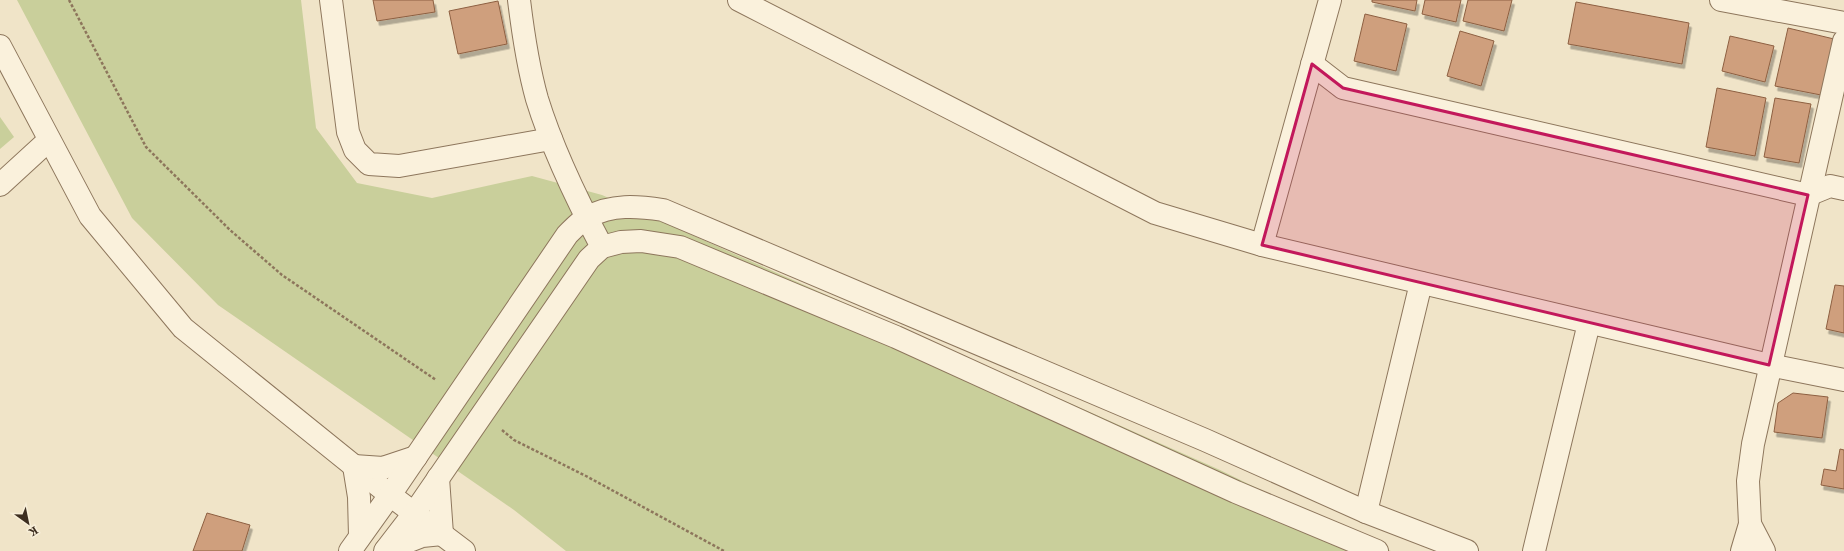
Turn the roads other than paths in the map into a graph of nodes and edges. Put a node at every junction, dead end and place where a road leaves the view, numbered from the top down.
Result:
1 (331, 0) edge
2 (519, 0) edge
3 (1330, 0) edge
4 (1721, 0) edge
5 (748, 2) edge
6 (1844, 23) edge
7 (1844, 41) edge
8 (0, 46) edge
9 (1312, 64) junction
10 (551, 139) junction
11 (49, 140) junction
12 (0, 185) edge
13 (1844, 189) edge
14 (1808, 195) junction
15 (587, 218) junction
16 (1262, 246) junction
17 (602, 247) junction
18 (1421, 283) junction
19 (1590, 323) junction
20 (1769, 365) junction
21 (1844, 380) edge
22 (416, 457) junction
23 (354, 466) junction
24 (438, 478) junction
25 (390, 495) junction
26 (415, 512) junction
27 (1366, 512) junction
28 (1750, 524) junction
29 (442, 534) junction
30 (355, 544) edge
31 (385, 551) edge
32 (464, 551) edge
33 (1378, 551) edge
34 (1467, 551) edge
35 (1534, 551) edge
36 (1742, 551) edge
37 (1764, 551) edge

1 - 10 street
2 - 10 street
3 - 9 street
4 - 6 street
5 - 16 street
7 - 14 street
8 - 11 street
9 - 14 street
9 - 16 street
10 - 15 street
11 - 12 street
11 - 23 street
13 - 14 street
14 - 20 street
15 - 17 street
15 - 22 street
15 - 27 street
16 - 18 street
17 - 24 street
17 - 33 street
18 - 19 street
18 - 27 street
19 - 20 street
19 - 35 street
20 - 21 street
20 - 28 street
22 - 23 street
22 - 25 street
23 - 25 street
23 - 30 street
24 - 26 street
24 - 29 street
25 - 26 street
25 - 30 street
26 - 29 street
26 - 31 street
27 - 34 street
28 - 36 street
28 - 37 street
29 - 31 street
29 - 32 street

